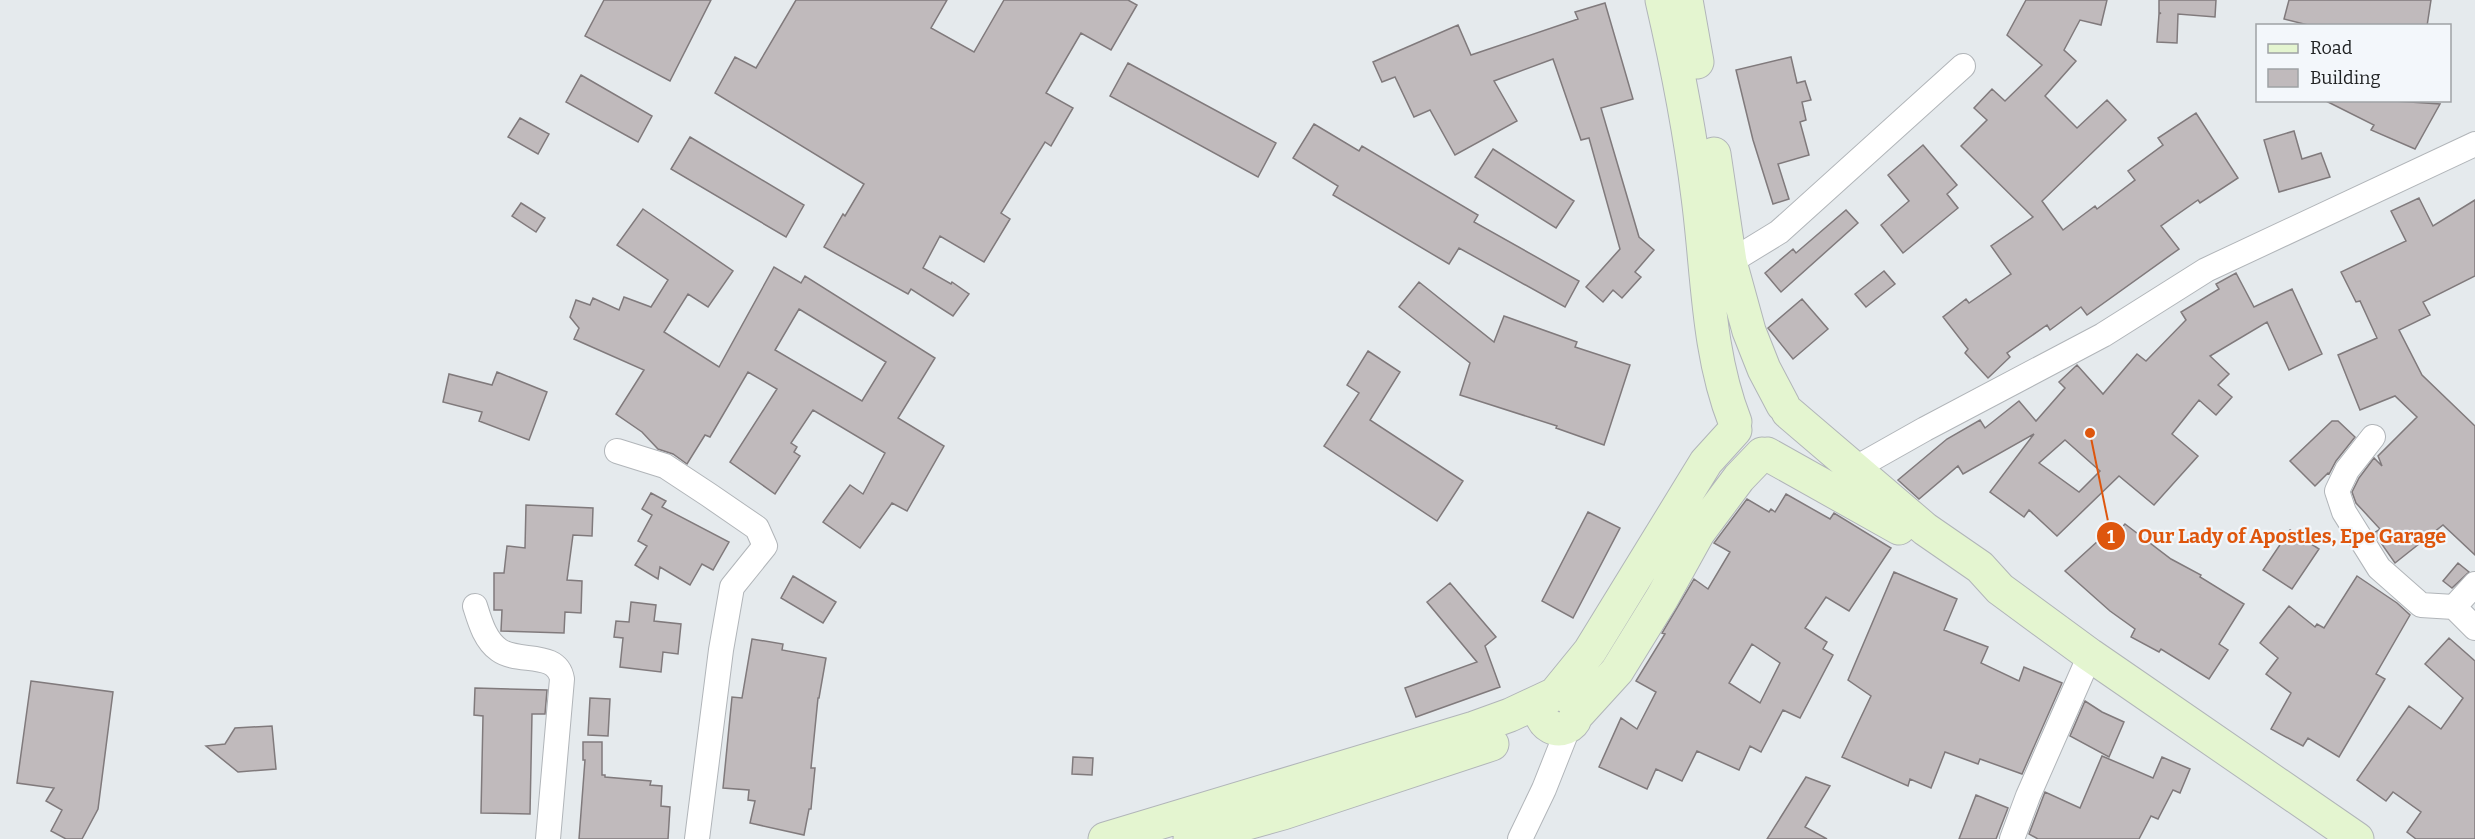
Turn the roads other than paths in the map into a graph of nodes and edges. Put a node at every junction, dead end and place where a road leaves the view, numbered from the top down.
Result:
1 (1662, 0) edge
2 (1686, 0) edge
3 (1963, 66) dead end
4 (2475, 144) edge
5 (1730, 261) junction
6 (1786, 409) junction
7 (1735, 426) junction
8 (2373, 437) dead end
9 (617, 451) dead end
10 (1765, 454) junction
11 (1854, 469) junction
12 (2475, 584) edge
13 (2000, 589) junction
14 (475, 606) dead end
15 (2454, 607) junction
16 (2475, 628) edge
17 (2090, 655) junction
18 (1558, 712) junction
19 (548, 839) edge
20 (697, 839) edge
21 (1105, 839) edge
22 (1190, 839) edge
23 (1520, 839) edge
24 (2012, 839) edge
25 (2357, 839) edge

1 - 7 street
2 - 5 street
3 - 5 street
4 - 11 street
5 - 6 street
6 - 7 street
6 - 10 street
6 - 11 street
7 - 10 street
7 - 18 street
8 - 15 street
9 - 20 street
10 - 13 street
10 - 18 street
11 - 13 street
12 - 15 street
13 - 17 street
14 - 19 street
15 - 16 street
17 - 24 street
17 - 25 street
18 - 21 street
18 - 22 street
18 - 23 street

